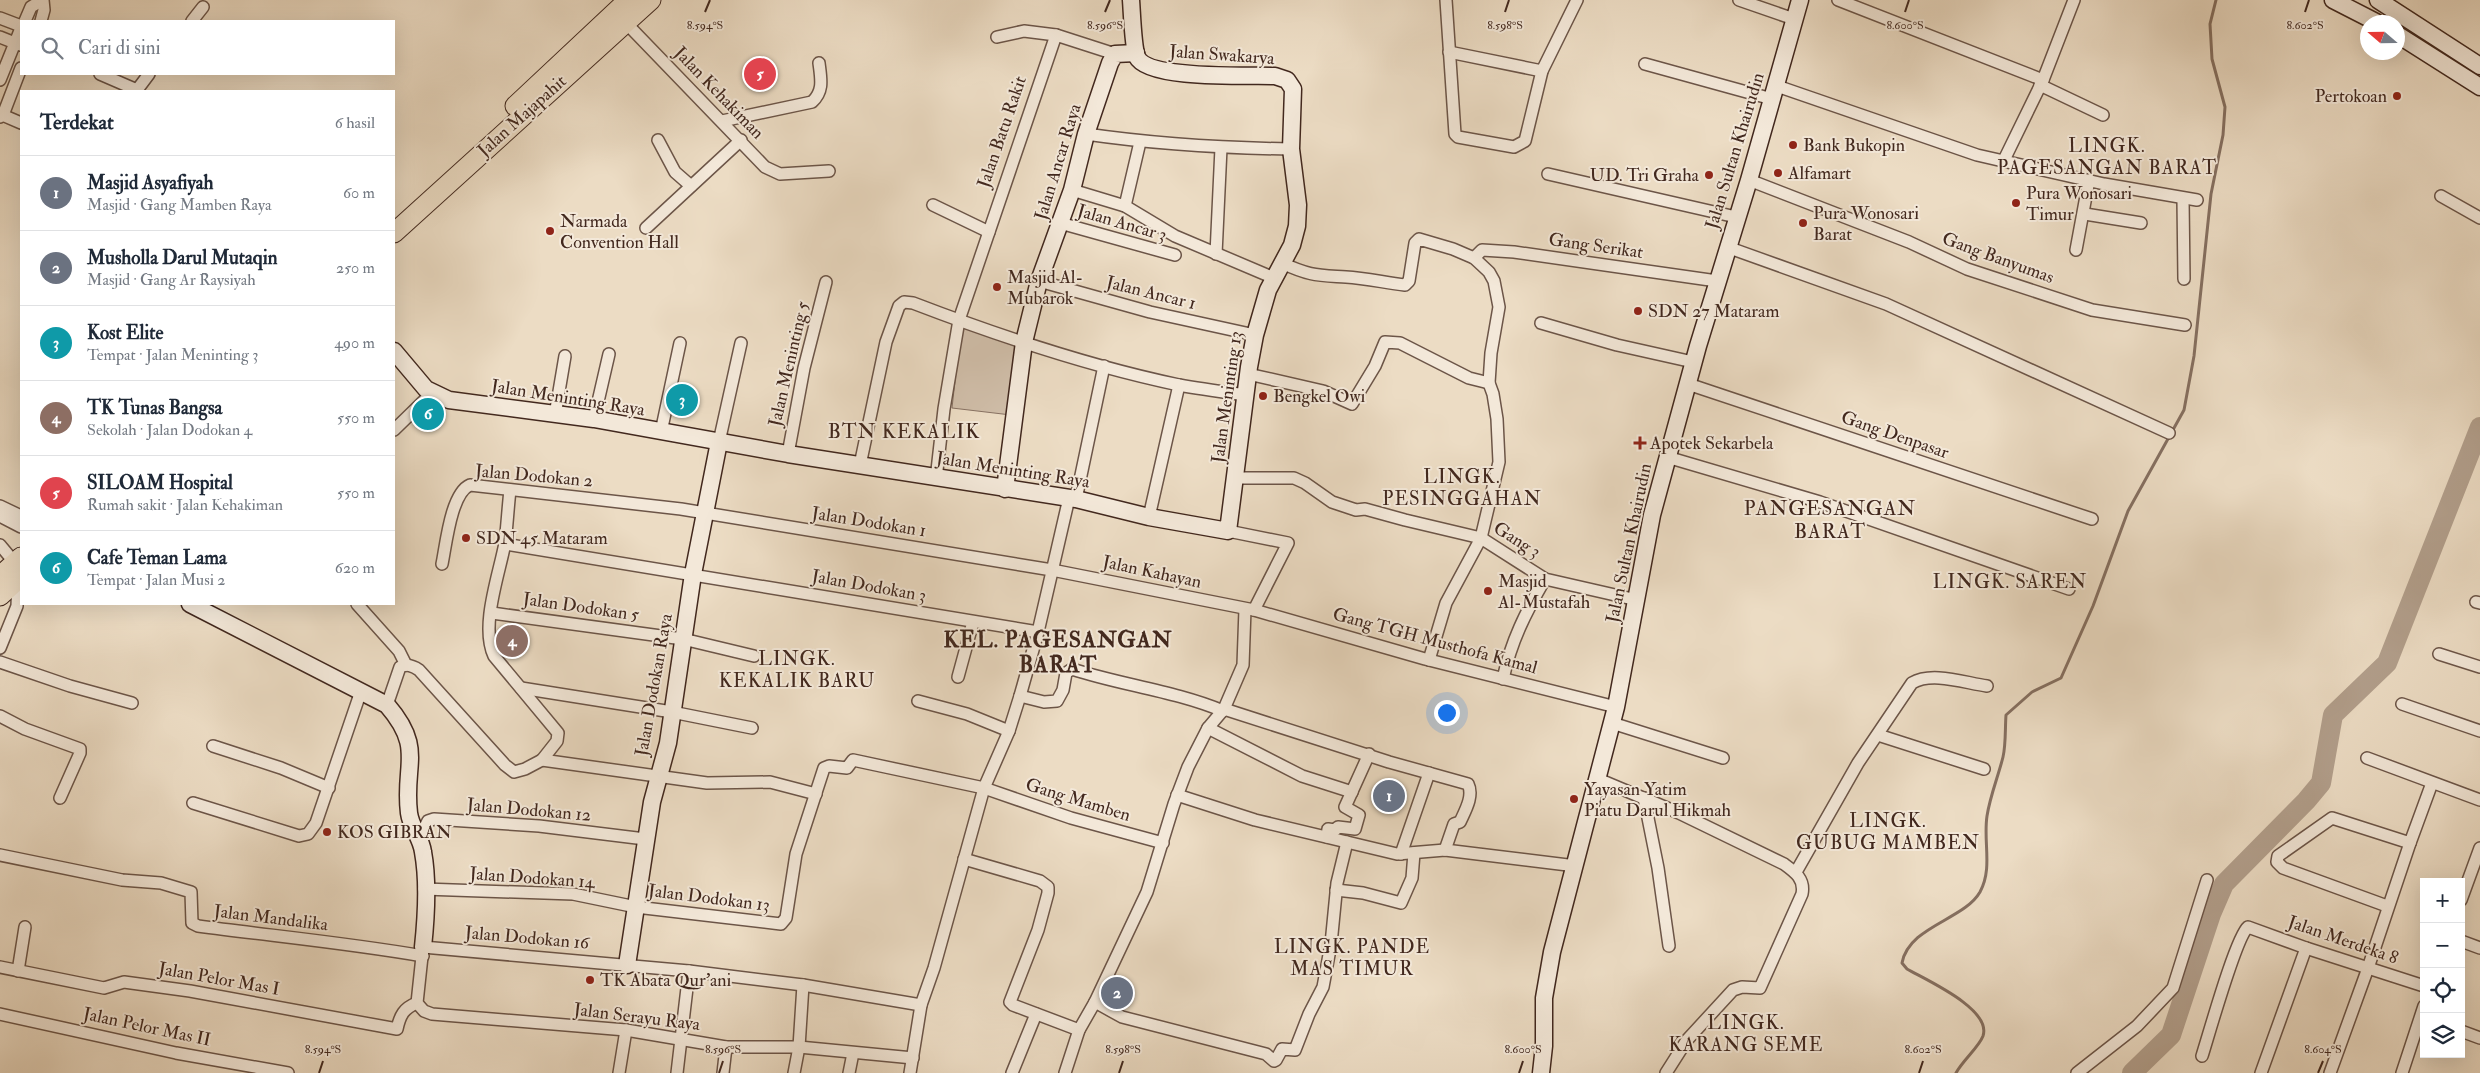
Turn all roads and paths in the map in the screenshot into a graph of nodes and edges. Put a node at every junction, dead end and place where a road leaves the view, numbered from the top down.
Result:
1 (42, 0) edge
2 (628, 0) edge
3 (651, 0) edge
4 (1131, 0) edge
5 (1446, 0) edge
6 (1578, 0) edge
7 (1739, 0) edge
8 (1800, 0) edge
9 (1838, 0) edge
10 (2074, 0) edge
11 (2333, 0) edge
12 (2378, 0) edge
13 (203, 7) dead end
14 (2393, 9) junction
15 (2362, 15) edge
16 (2388, 15) edge
17 (0, 18) edge
18 (1794, 19) junction
19 (24, 20) edge
20 (41, 20) edge
21 (193, 20) edge
22 (626, 23) junction
23 (20, 27) edge
24 (1056, 35) junction
25 (0, 37) edge
26 (997, 37) dead end
27 (2405, 39) edge
28 (18, 45) edge
29 (588, 48) junction
30 (1449, 52) junction
31 (1136, 53) junction
32 (1115, 54) junction
33 (819, 63) dead end
34 (1645, 64) dead end
35 (2480, 66) edge
36 (20, 70) edge
37 (564, 70) junction
38 (1542, 71) junction
39 (102, 75) edge
40 (148, 75) edge
41 (0, 80) edge
42 (2042, 82) junction
43 (2480, 87) edge
44 (137, 90) edge
45 (1774, 93) junction
46 (1293, 97) joint
47 (1, 115) edge
48 (2103, 115) dead end
49 (722, 121) junction
50 (20, 123) edge
51 (1086, 134) junction
52 (658, 140) dead end
53 (741, 140) junction
54 (1140, 142) junction
55 (1221, 148) junction
56 (1292, 149) junction
57 (2004, 160) junction
58 (829, 171) dead end
59 (1548, 174) dead end
60 (1749, 180) junction
61 (2089, 180) junction
62 (691, 186) junction
63 (1072, 190) junction
64 (2441, 196) dead end
65 (2183, 199) junction
66 (2197, 200) dead end
67 (933, 205) dead end
68 (1125, 206) junction
69 (2084, 214) junction
70 (395, 215) edge
71 (1736, 217) junction
72 (2480, 218) edge
73 (1060, 223) junction
74 (2141, 223) dead end
75 (646, 228) dead end
76 (395, 232) edge
77 (989, 232) junction
78 (1727, 247) junction
79 (2076, 250) dead end
80 (1216, 254) junction
81 (1175, 255) dead end
82 (1474, 258) junction
83 (1282, 263) junction
84 (1274, 278) junction
85 (2184, 279) dead end
86 (1039, 281) junction
87 (1717, 281) junction
88 (826, 282) dead end
89 (959, 320) junction
90 (1541, 324) dead end
91 (2185, 325) dead end
92 (1255, 335) junction
93 (1024, 342) junction
94 (680, 343) dead end
95 (741, 343) dead end
96 (395, 352) edge
97 (610, 354) dead end
98 (566, 356) dead end
99 (1693, 362) junction
100 (1104, 366) junction
101 (1248, 374) junction
102 (1489, 383) junction
103 (1688, 384) junction
104 (1179, 385) junction
105 (432, 393) junction
106 (1246, 395) junction
107 (555, 415) junction
108 (594, 419) junction
109 (395, 429) edge
110 (661, 432) junction
111 (2169, 433) dead end
112 (719, 442) junction
113 (788, 454) junction
114 (1667, 457) junction
115 (860, 465) junction
116 (936, 478) junction
117 (1236, 478) junction
118 (1005, 489) junction
119 (510, 490) junction
120 (1072, 499) junction
121 (0, 506) edge
122 (681, 509) joint
123 (706, 514) junction
124 (0, 516) edge
125 (20, 516) edge
126 (1149, 517) junction
127 (2092, 519) dead end
128 (20, 526) edge
129 (1228, 531) junction
130 (1481, 538) junction
131 (0, 544) edge
132 (504, 544) junction
133 (442, 564) dead end
134 (15, 570) edge
135 (1052, 570) junction
136 (693, 574) junction
137 (1545, 579) junction
138 (2069, 589) dead end
139 (0, 596) edge
140 (1637, 600) junction
141 (192, 605) edge
142 (358, 605) edge
143 (1250, 610) junction
144 (492, 613) junction
145 (973, 622) junction
146 (1038, 632) junction
147 (683, 639) junction
148 (0, 648) edge
149 (2439, 654) dead end
150 (754, 656) dead end
151 (1429, 660) junction
152 (0, 662) edge
153 (409, 665) junction
154 (2480, 667) edge
155 (958, 677) dead end
156 (1503, 678) junction
157 (1987, 686) dead end
158 (522, 688) junction
159 (361, 691) junction
160 (1020, 696) junction
161 (918, 701) dead end
162 (132, 703) dead end
163 (2402, 704) dead end
164 (388, 705) junction
165 (1224, 710) junction
166 (672, 712) junction
167 (1614, 715) junction
168 (0, 716) edge
169 (752, 728) dead end
170 (1208, 728) junction
171 (1009, 731) junction
172 (2480, 731) edge
173 (1878, 735) junction
174 (214, 746) dead end
175 (1369, 754) junction
176 (1722, 758) dead end
177 (2367, 758) dead end
178 (542, 760) junction
179 (1984, 769) dead end
180 (1429, 773) junction
181 (657, 777) junction
182 (1598, 779) junction
183 (2432, 783) junction
184 (329, 788) junction
185 (984, 788) junction
186 (1352, 792) junction
187 (816, 794) junction
188 (1177, 795) junction
189 (60, 798) dead end
190 (1644, 798) junction
191 (2480, 800) edge
192 (192, 803) dead end
193 (420, 837) junction
194 (1327, 837) junction
195 (645, 839) junction
196 (1347, 842) junction
197 (2410, 842) junction
198 (1162, 843) junction
199 (2480, 848) edge
200 (1446, 850) junction
201 (1414, 853) junction
202 (1399, 854) junction
203 (0, 855) edge
204 (964, 859) junction
205 (1576, 866) junction
206 (2477, 869) edge
207 (1796, 872) junction
208 (2207, 880) dead end
209 (424, 889) junction
210 (1336, 890) junction
211 (2465, 892) edge
212 (2387, 906) junction
213 (636, 907) junction
214 (25, 927) dead end
215 (2465, 942) edge
216 (1669, 946) dead end
217 (2306, 948) junction
218 (2480, 948) edge
219 (423, 952) junction
220 (627, 964) junction
221 (0, 967) edge
222 (2368, 968) junction
223 (18, 971) junction
224 (689, 971) junction
225 (803, 985) junction
226 (2420, 985) edge
227 (1095, 1002) junction
228 (418, 1003) junction
229 (921, 1005) junction
230 (0, 1014) edge
231 (1036, 1014) junction
232 (2420, 1020) edge
233 (626, 1030) junction
234 (1079, 1030) junction
235 (2465, 1032) edge
236 (2480, 1038) edge
237 (680, 1039) junction
238 (726, 1046) junction
239 (799, 1047) junction
240 (853, 1053) junction
241 (2202, 1056) dead end
242 (914, 1058) junction
243 (1543, 1072) edge
244 (288, 1073) edge
245 (619, 1073) edge
246 (677, 1073) edge
247 (723, 1073) edge
248 (794, 1073) edge
249 (849, 1073) edge
250 (910, 1073) edge
251 (1012, 1073) edge
252 (1064, 1073) edge
253 (1666, 1073) edge
254 (2077, 1073) edge
255 (2261, 1073) edge
256 (2330, 1073) edge
257 (2402, 1073) edge

1 - 19 street
1 - 20 street
2 - 29 main road, Jalan Majapahit
3 - 22 main road, Jalan Majapahit
4 - 31 street
5 - 30 street
6 - 38 street
7 - 18 street
8 - 18 street, Jalan Sultan Khairudin
9 - 42 street
10 - 42 street
11 - 15 street
12 - 14 street
13 - 21 street
14 - 16 street
14 - 35 street
17 - 23 street
18 - 45 street, Jalan Sultan Khairudin
22 - 29 main road, Jalan Majapahit
22 - 49 street, Jalan Kehakiman
24 - 26 street
24 - 32 street
24 - 77 street, Jalan Batu Rakit
25 - 28 street
27 - 43 street
28 - 41 street
29 - 37 main road, Jalan Majapahit
30 - 38 street
30 - 38 street
31 - 32 street
31 - 46 street, Jalan Swakarya
32 - 51 street, Jalan Ancar Raya
33 - 49 street
34 - 45 street
36 - 47 street
37 - 70 main road, Jalan Majapahit
37 - 76 main road, Jalan Majapahit
39 - 44 street
40 - 44 street
42 - 48 street
42 - 57 street
45 - 57 street
45 - 60 street, Jalan Sultan Khairudin
46 - 56 street, Jalan Meninting 13
47 - 50 street
49 - 53 street, Jalan Kehakiman
51 - 54 street
51 - 63 street, Jalan Ancar Raya
52 - 62 street
53 - 58 street, Jalan Kehakiman
53 - 62 street
54 - 55 street
54 - 68 street
55 - 56 street
55 - 80 street
56 - 83 street, Jalan Meninting 13
57 - 61 street
59 - 71 street
60 - 71 street, Jalan Sultan Khairudin
60 - 91 street, Gang Banyumas
61 - 65 street
61 - 69 street
62 - 75 street
63 - 68 street
63 - 73 street, Jalan Ancar Raya
64 - 72 street
65 - 66 street
65 - 85 street
67 - 77 street
68 - 80 street
69 - 74 street
69 - 79 street
71 - 78 street, Jalan Sultan Khairudin
73 - 81 street, Jalan Ancar 3
73 - 86 street, Jalan Ancar Raya
77 - 89 street, Jalan Batu Rakit
78 - 87 street, Jalan Sultan Khairudin
78 - 111 street
80 - 84 street
82 - 83 street
82 - 87 street, Gang Serikat
82 - 102 street
83 - 84 street, Jalan Meninting 13
84 - 92 street, Jalan Meninting 13
86 - 92 street, Jalan Ancar 1
86 - 93 street, Jalan Ancar Raya
87 - 99 street, Jalan Sultan Khairudin
88 - 113 street, Jalan Meninting 5
89 - 93 street
89 - 115 street
89 - 116 street, Jalan Batu Rakit
90 - 99 street
92 - 101 street, Jalan Meninting 13
93 - 100 street
93 - 118 street, Jalan Ancar Raya
94 - 110 street
95 - 112 street
96 - 105 street
97 - 108 street
98 - 107 street
99 - 103 street, Jalan Sultan Khairudin
100 - 104 street
100 - 120 street
101 - 102 street
101 - 106 street, Jalan Meninting 13
102 - 130 street
103 - 114 street, Jalan Sultan Khairudin
103 - 127 street, Gang Denpasar
104 - 106 street
104 - 126 street
105 - 107 street, Jalan Meninting Raya
105 - 109 street
106 - 117 street, Jalan Meninting 13
107 - 108 street, Jalan Meninting Raya
108 - 110 street, Jalan Meninting Raya
110 - 112 street, Jalan Meninting Raya
112 - 113 street, Jalan Meninting Raya
112 - 123 street, Jalan Dodokan Raya
113 - 115 street, Jalan Meninting Raya
114 - 138 street
114 - 140 street, Jalan Sultan Khairudin
115 - 116 street, Jalan Meninting Raya
116 - 118 street, Jalan Meninting Raya
117 - 129 street, Jalan Meninting 13
117 - 130 street, Gang 3
118 - 120 street, Jalan Meninting Raya
119 - 122 street, Jalan Dodokan 2
119 - 132 street
119 - 133 street, Jalan Dodokan 2
120 - 126 street, Jalan Meninting Raya
120 - 135 street
121 - 125 street
122 - 123 street, Jalan Dodokan 1
123 - 135 street, Jalan Dodokan 1
123 - 136 street, Jalan Dodokan Raya
124 - 128 street
126 - 129 street, Jalan Meninting Raya
129 - 143 street, Jalan Meninting Raya
130 - 137 street, Gang 3
130 - 151 street
131 - 134 street
132 - 136 street, Jalan Dodokan 3
132 - 144 street
134 - 139 main road
134 - 148 street
135 - 143 street, Jalan Kahayan
135 - 146 street
136 - 145 street, Jalan Dodokan 3
136 - 147 street, Jalan Dodokan Raya
137 - 140 street, Gang 3
137 - 156 street
140 - 167 street, Jalan Sultan Khairudin
141 - 159 street
142 - 153 street
143 - 151 street, Gang TGH Musthofa Kamal
143 - 165 street
144 - 147 street, Jalan Dodokan 5
144 - 158 street
145 - 146 street, Jalan Dodokan 3
145 - 155 street
146 - 160 street
147 - 150 street, Jalan Dodokan 5
147 - 166 street, Jalan Dodokan Raya
149 - 154 street
151 - 156 street, Gang TGH Musthofa Kamal
152 - 162 street
153 - 164 street
153 - 178 street
156 - 167 street, Gang TGH Musthofa Kamal
157 - 173 street
158 - 166 street
158 - 178 street
159 - 164 street
159 - 184 street
160 - 165 street
160 - 171 street
161 - 171 street
163 - 172 street
164 - 193 street
165 - 170 street
165 - 175 street
166 - 169 street
166 - 181 street, Jalan Dodokan Raya
167 - 176 street, Gang TGH Musthofa Kamal
167 - 182 street, Jalan Sultan Khairudin
168 - 189 street
170 - 186 street
170 - 188 street
171 - 185 street
173 - 179 street
173 - 207 street
174 - 184 street
175 - 180 street
175 - 186 street
177 - 183 street
178 - 181 street
180 - 200 street
180 - 202 street
181 - 187 street
181 - 195 street, Jalan Dodokan Raya
182 - 190 street
182 - 205 street, Jalan Sultan Khairudin
183 - 191 street
183 - 197 street
184 - 192 street
185 - 187 street, Gang Mamben
185 - 198 street, Gang Mamben
185 - 204 street
186 - 194 street
187 - 213 street, Jalan Dodokan 13
188 - 194 street
188 - 198 street
190 - 207 street
190 - 216 street
193 - 195 street, Jalan Dodokan 12
193 - 209 street
194 - 196 street
195 - 213 street, Jalan Dodokan Raya
196 - 202 street
196 - 210 street
197 - 212 street
197 - 212 street
198 - 227 street
199 - 206 street
200 - 201 street
200 - 205 street
201 - 202 street
201 - 210 street
203 - 219 street, Jalan Mandalika
204 - 229 street
204 - 231 street
205 - 243 street, Jalan Sultan Khairudin
206 - 211 street
207 - 253 street
208 - 254 street
209 - 213 street, Jalan Dodokan 14
209 - 219 street
210 - 227 street
212 - 222 street
213 - 220 street, Jalan Dodokan Raya
214 - 223 street
215 - 218 street
217 - 222 street, Jalan Merdeka 8
217 - 241 street, Jalan Merdeka 8
217 - 255 street
219 - 220 street, Jalan Dodokan 16
219 - 228 street
220 - 224 street, Jalan Dodokan 16
221 - 223 street, Jalan Pelor Mas I
222 - 226 street, Jalan Merdeka 8
222 - 256 street
223 - 228 street, Jalan Pelor Mas I
224 - 225 street, Jalan Dodokan 16
224 - 237 street
225 - 229 street, Jalan Dodokan 16
225 - 239 street
227 - 234 street
228 - 233 street, Jalan Serayu Raya
229 - 242 street
230 - 244 street, Jalan Pelor Mas II
231 - 234 street
231 - 251 street
232 - 257 street
233 - 237 street, Jalan Serayu Raya
233 - 245 street
234 - 252 street
235 - 236 street
237 - 238 street, Jalan Serayu Raya
237 - 246 street
238 - 239 street, Jalan Serayu Raya
238 - 247 street
239 - 240 street, Jalan Serayu Raya
239 - 248 street
240 - 242 street, Jalan Serayu Raya
240 - 249 street
242 - 250 street

